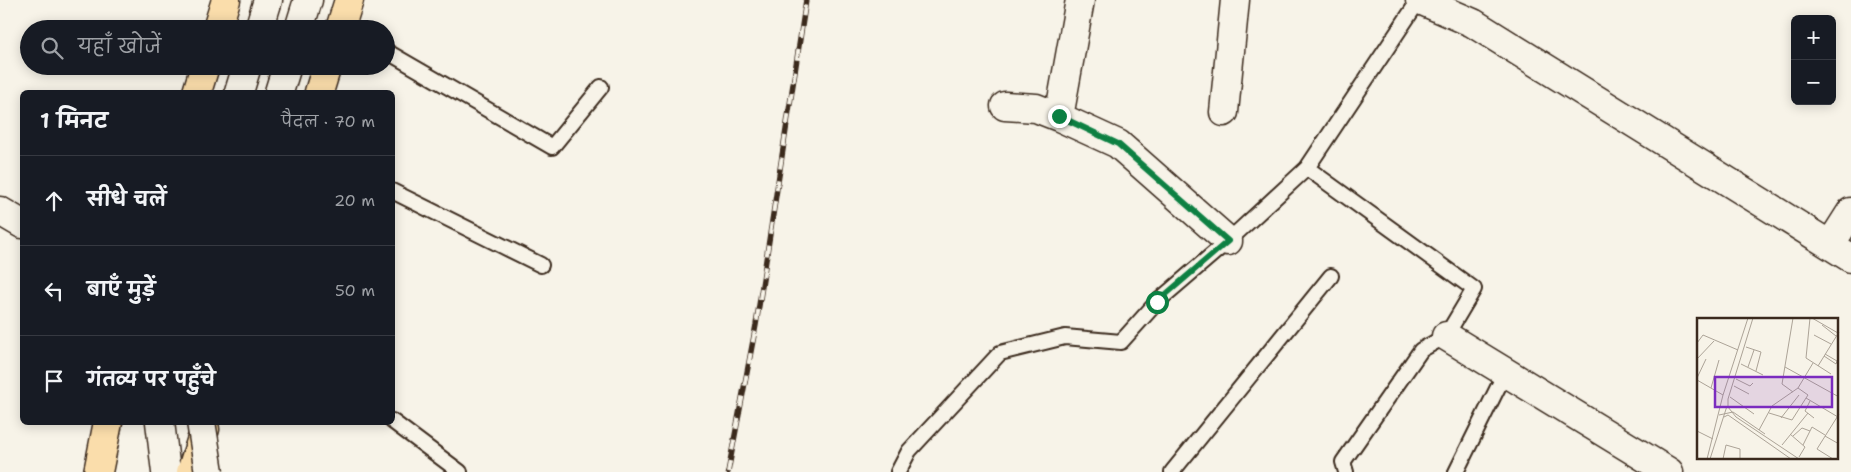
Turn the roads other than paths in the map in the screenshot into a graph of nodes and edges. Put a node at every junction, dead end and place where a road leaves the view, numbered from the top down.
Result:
1 (226, 0) edge
2 (268, 0) edge
3 (308, 0) edge
4 (349, 0) edge
5 (1080, 0) edge
6 (1235, 0) edge
7 (1420, 0) edge
8 (220, 20) edge
9 (262, 20) edge
10 (302, 20) edge
11 (343, 20) edge
12 (395, 57) edge
13 (202, 75) edge
14 (244, 75) edge
15 (284, 75) edge
16 (325, 75) edge
17 (601, 87) dead end
18 (198, 90) edge
19 (240, 90) edge
20 (280, 90) edge
21 (320, 90) edge
22 (1005, 106) dead end
23 (1224, 112) dead end
24 (1059, 116) junction
25 (1307, 168) junction
26 (395, 193) edge
27 (0, 211) edge
28 (1851, 212) edge
29 (20, 223) edge
30 (1228, 241) junction
31 (1840, 251) edge
32 (541, 266) dead end
33 (1331, 276) dead end
34 (1446, 336) junction
35 (1505, 372) junction
36 (395, 423) edge
37 (107, 425) edge
38 (160, 425) edge
39 (201, 425) edge
40 (206, 425) edge
41 (98, 472) edge
42 (166, 472) edge
43 (192, 472) edge
44 (209, 472) edge
45 (460, 472) edge
46 (898, 472) edge
47 (1172, 472) edge
48 (1346, 472) edge
49 (1456, 472) edge
50 (1669, 472) edge

1 - 8 main road
2 - 9 street
3 - 10 street
4 - 11 main road
5 - 24 street
6 - 23 street
7 - 25 lane
7 - 31 street
12 - 17 lane
13 - 18 main road
14 - 19 street
15 - 20 street
16 - 21 main road
22 - 24 street
24 - 30 street
25 - 30 lane
25 - 34 lane
26 - 32 lane
27 - 29 street
28 - 31 street
30 - 46 lane
33 - 47 lane
34 - 35 street
34 - 48 lane
35 - 49 lane
35 - 50 street
36 - 45 lane
37 - 41 main road
38 - 42 street
39 - 44 street, bridge
40 - 43 main road

